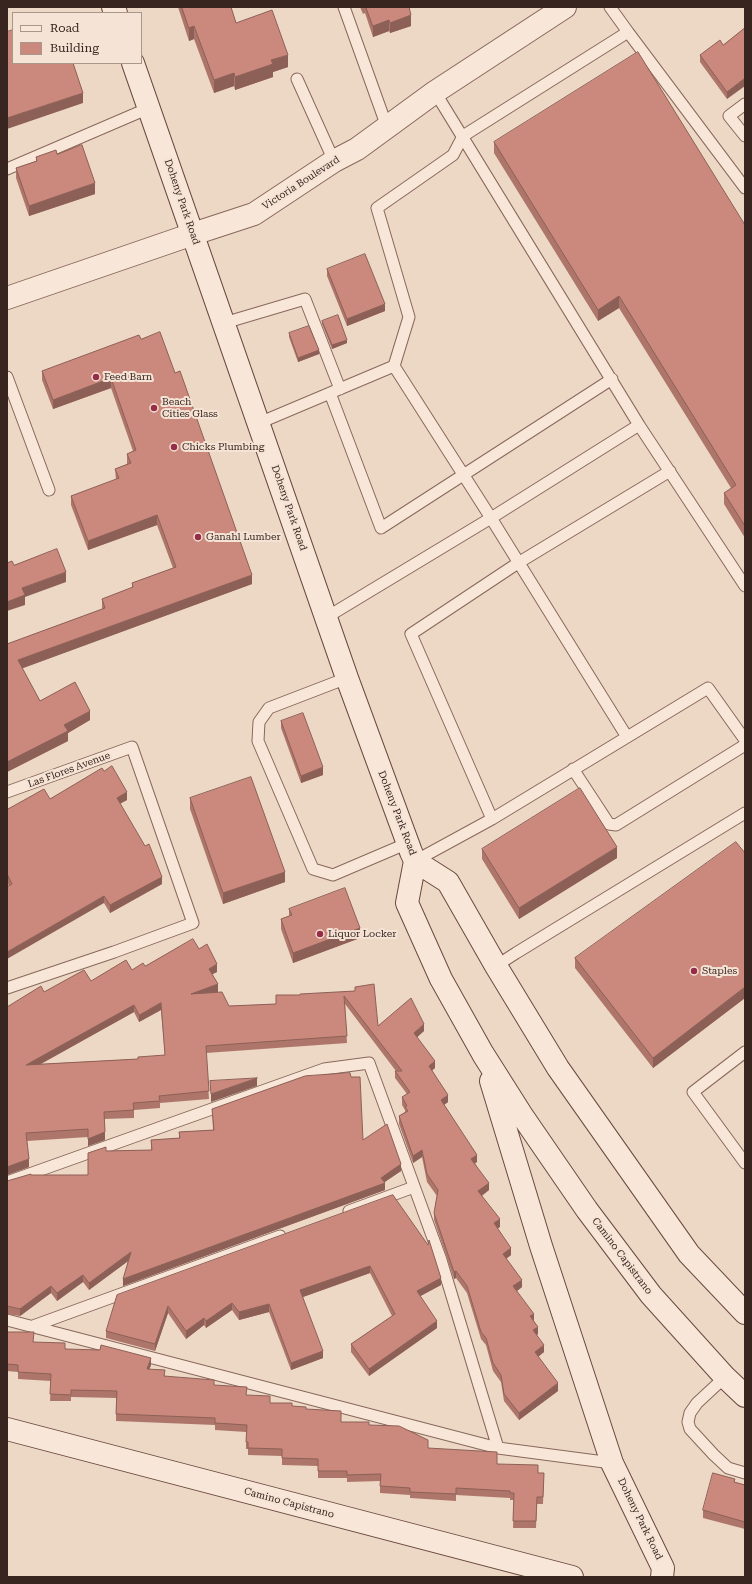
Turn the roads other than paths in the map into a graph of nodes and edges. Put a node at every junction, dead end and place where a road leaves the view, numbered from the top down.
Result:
1 (344, 7) edge
2 (565, 7) edge
3 (610, 7) edge
4 (628, 32) junction
5 (133, 64) edge
6 (297, 79) dead end
7 (435, 92) junction
8 (745, 104) edge
9 (149, 108) junction
10 (387, 127) junction
11 (463, 136) junction
12 (745, 136) edge
13 (334, 162) junction
14 (7, 169) edge
15 (745, 188) edge
16 (193, 234) junction
17 (7, 298) edge
18 (224, 323) junction
19 (394, 366) junction
20 (7, 377) edge
21 (612, 379) junction
22 (335, 391) junction
23 (259, 423) junction
24 (639, 425) junction
25 (670, 471) junction
26 (463, 475) junction
27 (49, 490) dead end
28 (490, 518) junction
29 (518, 563) junction
30 (745, 586) edge
31 (327, 617) junction
32 (347, 678) junction
33 (626, 737) junction
34 (745, 740) edge
35 (745, 745) edge
36 (573, 769) junction
37 (7, 792) edge
38 (745, 812) edge
39 (492, 819) junction
40 (412, 852) junction
41 (496, 966) junction
42 (7, 988) edge
43 (745, 1052) edge
44 (483, 1054) junction
45 (514, 1103) joint
46 (745, 1163) edge
47 (7, 1182) edge
48 (414, 1187) junction
49 (337, 1215) edge
50 (293, 1231) edge
51 (745, 1313) edge
52 (7, 1320) edge
53 (32, 1326) junction
54 (725, 1377) junction
55 (745, 1396) edge
56 (7, 1429) edge
57 (498, 1448) junction
58 (612, 1463) junction
59 (745, 1473) edge
60 (572, 1577) edge
61 (662, 1577) edge

1 - 10 lane
2 - 7 main road, Victoria Boulevard
3 - 4 lane
4 - 11 lane
4 - 15 lane
5 - 9 main road, Doheny Park Road
6 - 13 lane
7 - 10 main road, Victoria Boulevard
7 - 11 lane
8 - 12 lane
9 - 14 lane
9 - 16 main road, Doheny Park Road
10 - 13 main road, Victoria Boulevard
11 - 19 lane
11 - 21 lane
13 - 16 main road, Victoria Boulevard
16 - 17 main road, Victoria Boulevard
16 - 18 main road, Doheny Park Road
18 - 22 lane
18 - 23 main road, Doheny Park Road
19 - 22 lane
19 - 26 lane
20 - 27 lane
21 - 24 lane
21 - 26 lane
22 - 23 lane
22 - 26 lane
23 - 31 main road, Doheny Park Road
24 - 25 lane
24 - 28 lane
25 - 29 lane
25 - 30 lane
26 - 28 lane
28 - 29 lane
28 - 31 lane
29 - 33 lane
29 - 39 lane
31 - 32 main road, Doheny Park Road
32 - 40 main road, Doheny Park Road
32 - 40 lane
33 - 34 lane
33 - 36 lane
35 - 36 lane
36 - 39 lane
37 - 42 lane, Las Flores Avenue
38 - 41 lane
39 - 40 lane
40 - 41 main road, Doheny Park Road
40 - 44 main road, Doheny Park Road
41 - 51 main road, Doheny Park Road
43 - 46 lane
44 - 45 main road, Doheny Park Road
44 - 58 main road, Doheny Park Road
45 - 54 main road, Camino Capistrano
47 - 48 lane
48 - 49 lane
48 - 57 lane
50 - 53 lane
52 - 53 lane
53 - 57 lane
54 - 55 main road, Camino Capistrano
54 - 59 lane
56 - 60 main road, Camino Capistrano
57 - 58 lane
58 - 61 main road, Doheny Park Road

